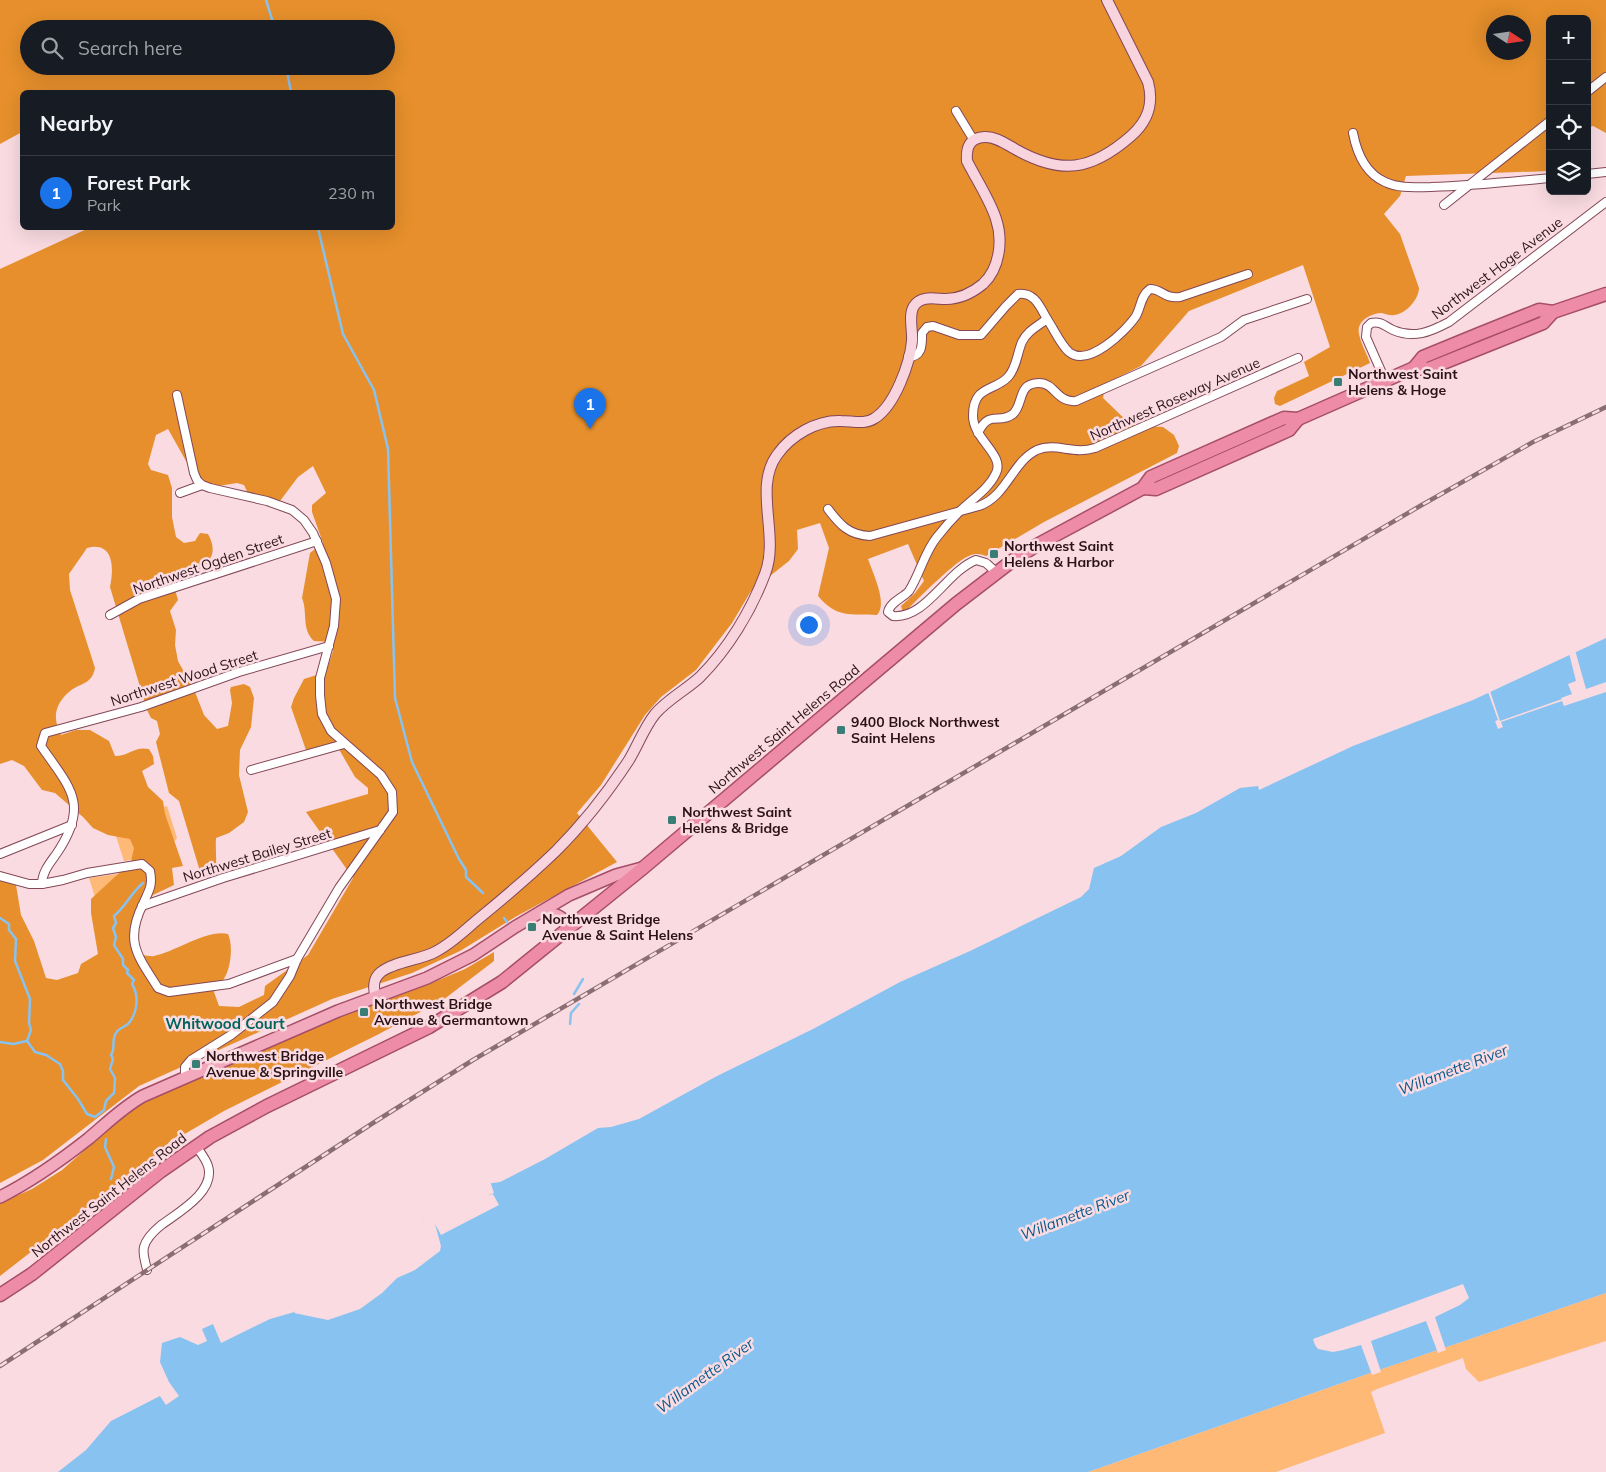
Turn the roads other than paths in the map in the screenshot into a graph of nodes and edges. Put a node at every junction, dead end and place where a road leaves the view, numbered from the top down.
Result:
1 (1107, 0) edge
2 (1606, 77) edge
3 (1591, 89) edge
4 (956, 111) dead end
5 (1546, 124) edge
6 (1353, 133) dead end
7 (973, 139) junction
8 (1606, 172) edge
9 (1591, 174) edge
10 (1546, 178) edge
11 (1465, 186) junction
12 (1606, 202) edge
13 (1444, 204) dead end
14 (1248, 274) dead end
15 (1606, 294) edge
16 (1307, 299) dead end
17 (1047, 319) junction
18 (908, 357) junction
19 (1298, 358) dead end
20 (1385, 380) junction
21 (177, 395) dead end
22 (978, 433) junction
23 (202, 485) junction
24 (180, 492) dead end
25 (828, 509) dead end
26 (960, 512) junction
27 (316, 541) junction
28 (997, 573) junction
29 (110, 615) dead end
30 (330, 646) junction
31 (344, 744) junction
32 (252, 770) dead end
33 (72, 825) junction
34 (380, 830) junction
35 (0, 854) edge
36 (643, 868) junction
37 (0, 876) edge
38 (42, 884) junction
39 (142, 906) junction
40 (541, 913) junction
41 (571, 926) junction
42 (297, 959) junction
43 (376, 998) junction
44 (185, 1077) junction
45 (196, 1146) junction
46 (0, 1197) edge
47 (148, 1270) dead end
48 (0, 1295) edge

1 - 7 main road
2 - 3 street
4 - 7 street
5 - 11 street
6 - 11 street
7 - 18 main road
8 - 9 street
10 - 11 street
11 - 13 street
12 - 20 street, Northwest Hoge Avenue
14 - 17 street
15 - 20 highway, Northwest Saint Helens Road
16 - 22 street
17 - 18 street
17 - 22 street
18 - 43 main road
19 - 26 street, Northwest Roseway Avenue
20 - 28 highway, Northwest Saint Helens Road
21 - 23 street
22 - 26 street
23 - 24 street
23 - 27 street
25 - 26 street, Northwest Roseway Avenue
26 - 28 street
27 - 29 street, Northwest Ogden Street
27 - 30 street
28 - 36 highway, Northwest Saint Helens Road
30 - 31 street
30 - 33 street, Northwest Wood Street
31 - 32 street
31 - 34 street
33 - 35 street
33 - 38 street
34 - 39 street, Northwest Bailey Street
34 - 42 street
36 - 40 main road
36 - 41 highway, Northwest Saint Helens Road
37 - 38 street
38 - 39 street
39 - 42 street
40 - 41 main road
40 - 43 main road
41 - 45 highway, Northwest Saint Helens Road
42 - 44 street
43 - 44 main road
44 - 46 main road
45 - 47 street
45 - 48 highway, Northwest Saint Helens Road

